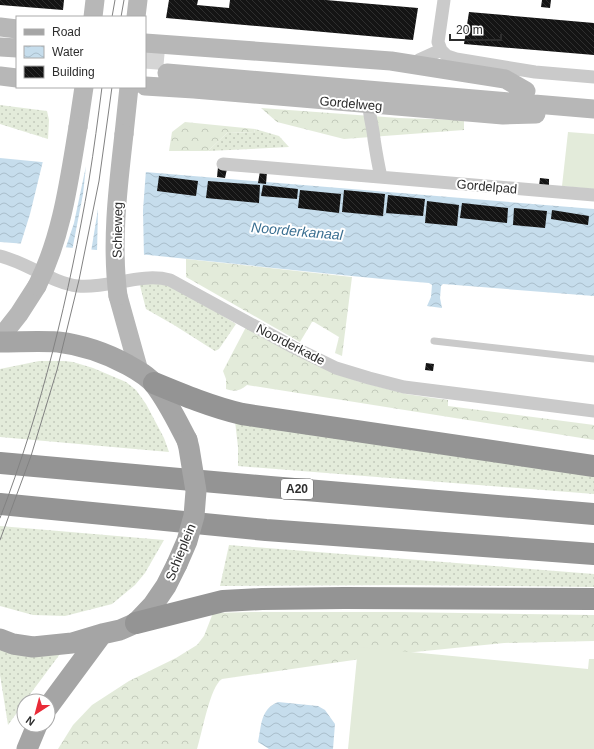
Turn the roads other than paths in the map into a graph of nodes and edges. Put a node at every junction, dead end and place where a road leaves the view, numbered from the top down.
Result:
1 (95, 0) edge
2 (138, 0) edge
3 (444, 0) edge
4 (93, 16) edge
5 (136, 16) edge
6 (0, 28) edge
7 (16, 29) edge
8 (146, 43) edge
9 (0, 47) edge
10 (16, 48) edge
11 (441, 50) junction
12 (0, 59) edge
13 (16, 60) edge
14 (418, 65) junction
15 (0, 76) edge
16 (594, 77) edge
17 (16, 78) edge
18 (146, 86) edge
19 (84, 88) edge
20 (129, 88) edge
21 (526, 91) junction
22 (594, 97) edge
23 (369, 104) junction
24 (554, 105) junction
25 (594, 108) edge
26 (223, 164) dead end
27 (381, 177) junction
28 (594, 195) edge
29 (0, 256) edge
30 (0, 338) edge
31 (434, 341) dead end
32 (0, 342) edge
33 (594, 359) edge
34 (147, 377) junction
35 (594, 411) edge
36 (0, 463) edge
37 (594, 466) edge
38 (0, 504) edge
39 (594, 514) edge
40 (594, 554) edge
41 (594, 599) edge
42 (136, 623) junction
43 (102, 634) junction
44 (0, 639) edge
45 (56, 697) edge
46 (34, 733) edge
47 (27, 749) edge

1 - 4 main road
2 - 5 main road
3 - 11 street
6 - 7 main road
8 - 14 main road, Gordelweg
9 - 10 main road
11 - 14 street
11 - 16 street
12 - 13 main road
14 - 21 main road, Gordelweg
15 - 17 main road
18 - 23 main road, Gordelweg
19 - 30 main road, bridge
20 - 34 main road, Schieweg, bridge
21 - 22 main road, Gordelweg
21 - 24 main road, Gordelweg
23 - 24 main road, Gordelweg
23 - 27 street
24 - 25 main road, Gordelweg
26 - 27 street, Gordelpad
27 - 28 street, Gordelpad
29 - 35 street, Noorderkade
31 - 33 lane
32 - 34 main road, Schieplein
34 - 37 highway
34 - 42 main road, Schieplein, bridge
36 - 39 highway, A20
38 - 40 highway
41 - 42 highway
42 - 43 main road, Schieplein
43 - 44 main road, Schieplein
43 - 45 main road
46 - 47 main road

